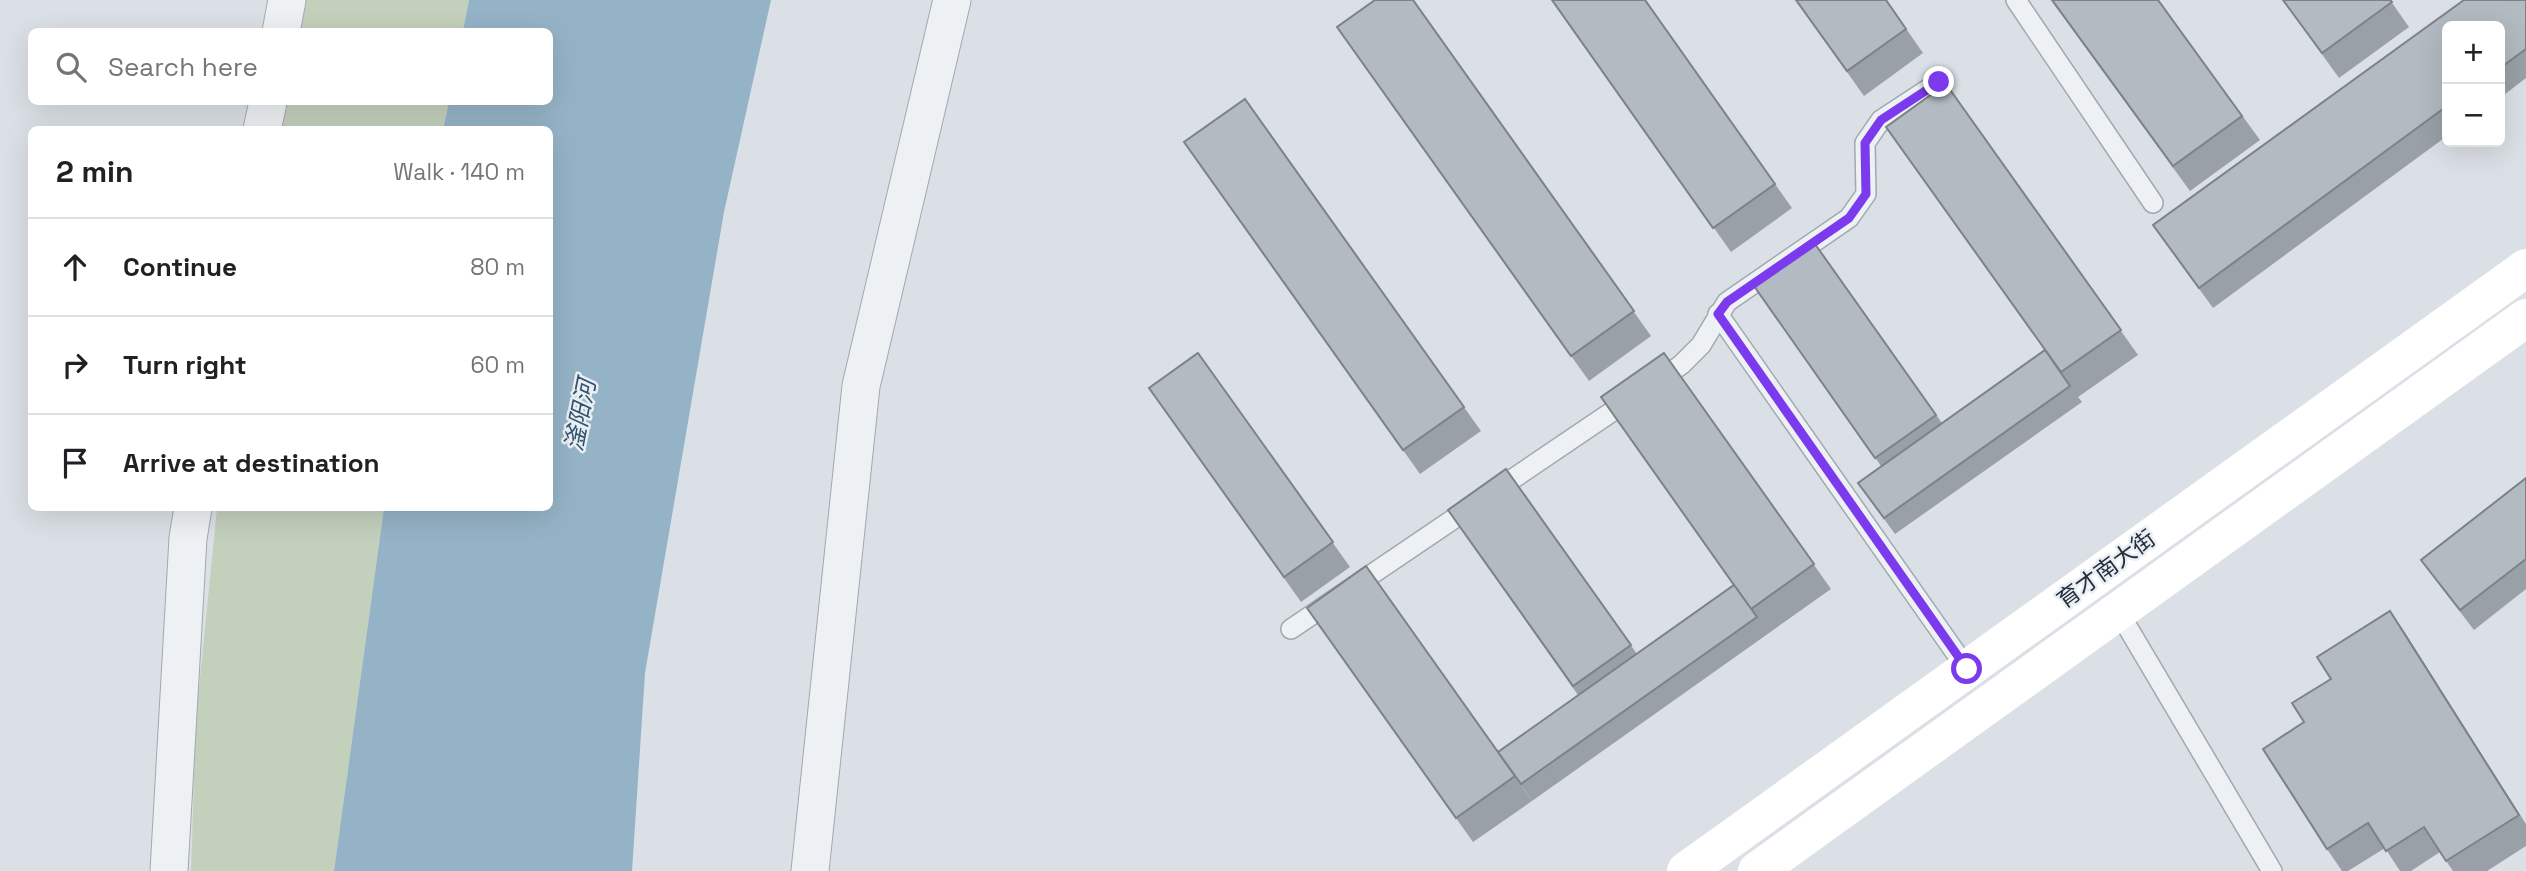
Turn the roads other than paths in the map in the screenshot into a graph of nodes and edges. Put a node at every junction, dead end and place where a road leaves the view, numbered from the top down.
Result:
1 (287, 0) edge
2 (953, 0) edge
3 (2016, 0) edge
4 (282, 28) edge
5 (1939, 82) dead end
6 (267, 105) edge
7 (263, 126) edge
8 (2153, 202) dead end
9 (2526, 268) edge
10 (1718, 314) junction
11 (2526, 318) edge
12 (192, 511) edge
13 (2118, 611) junction
14 (1291, 629) dead end
15 (1967, 669) junction
16 (169, 871) edge
17 (810, 871) edge
18 (1686, 871) edge
19 (1757, 871) edge
20 (2272, 871) edge

1 - 4 street
2 - 17 street
3 - 8 lane
5 - 10 lane
6 - 7 street
9 - 15 main road, 育才南大街
10 - 14 lane
10 - 15 lane
11 - 13 main road, 育才南大街
12 - 16 street
13 - 19 main road, 育才南大街
13 - 20 lane
15 - 18 main road, 育才南大街

